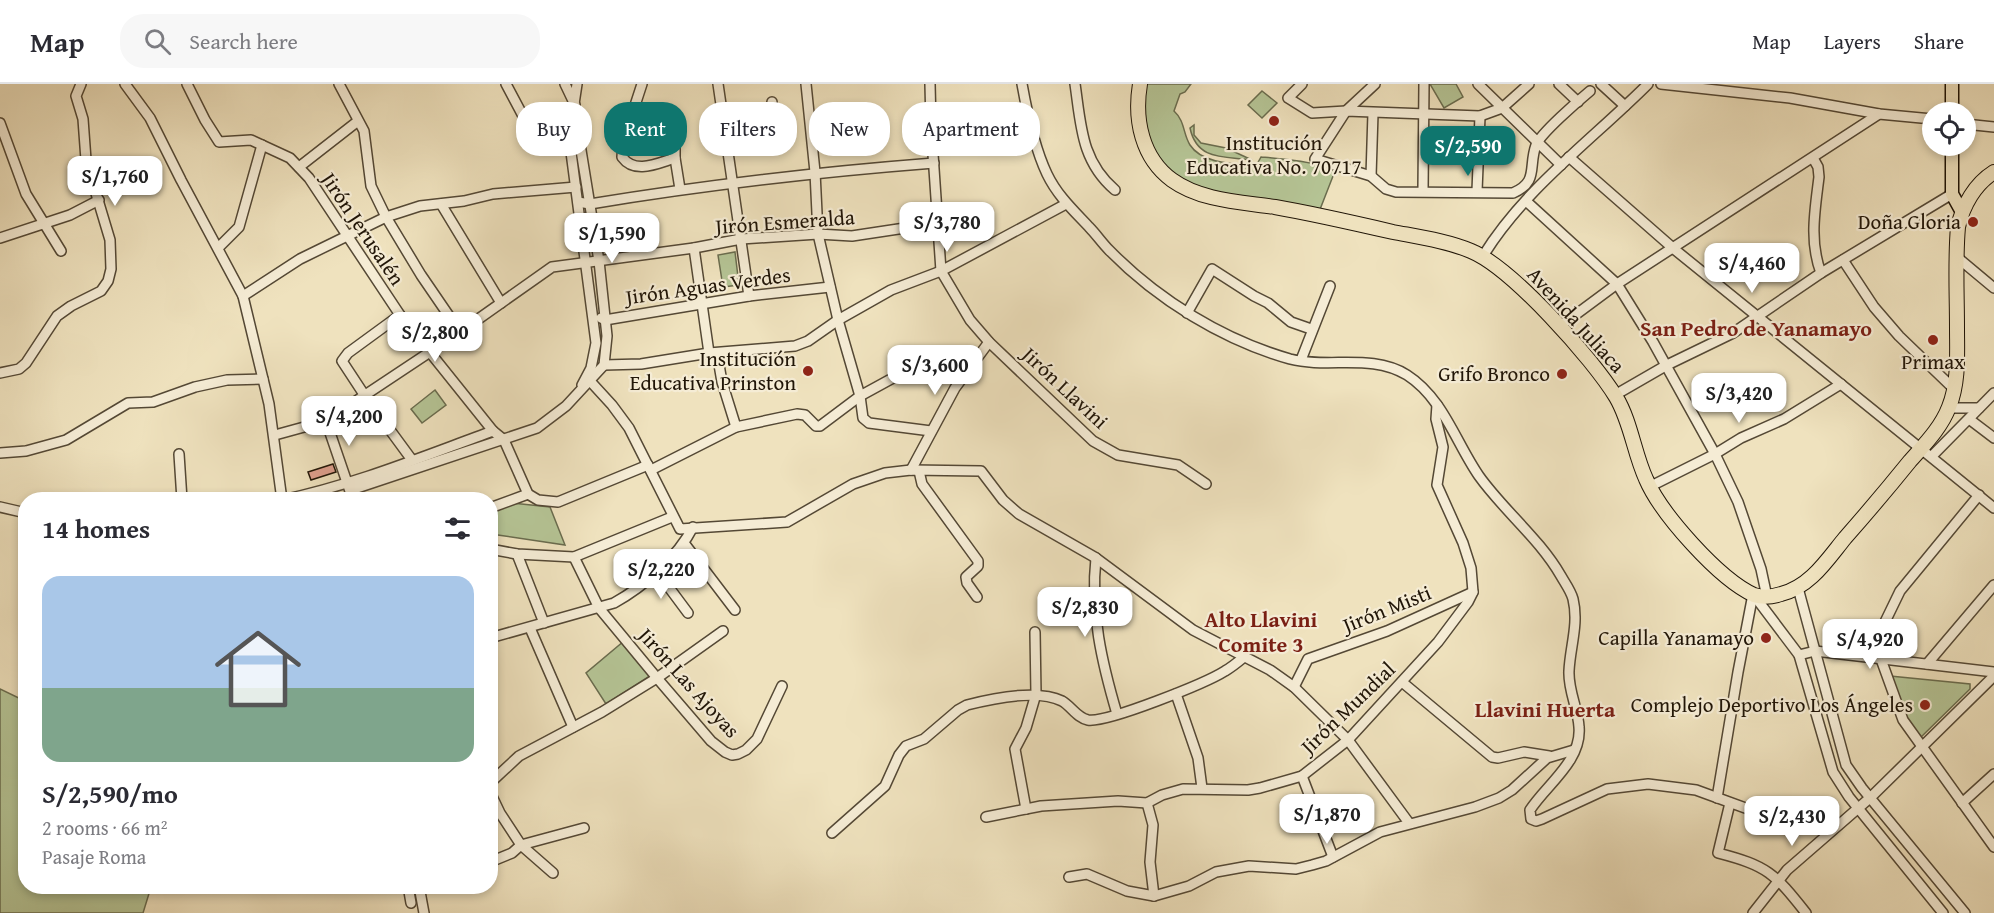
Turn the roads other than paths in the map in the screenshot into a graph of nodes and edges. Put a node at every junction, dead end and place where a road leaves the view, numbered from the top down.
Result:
1 (81, 84) edge
2 (125, 84) edge
3 (187, 84) edge
4 (339, 84) edge
5 (506, 84) edge
6 (565, 84) edge
7 (577, 84) edge
8 (642, 84) edge
9 (718, 84) edge
10 (806, 84) edge
11 (930, 84) edge
12 (1022, 84) edge
13 (1075, 84) edge
14 (1140, 84) edge
15 (1302, 84) edge
16 (1375, 84) edge
17 (1424, 84) edge
18 (1478, 84) edge
19 (1529, 84) edge
20 (1559, 84) edge
21 (1648, 84) edge
22 (1661, 84) edge
23 (1952, 84) edge
24 (1606, 86) edge
25 (1590, 91) dead end
26 (573, 102) edge
27 (574, 102) edge
28 (721, 102) edge
29 (930, 102) edge
30 (1578, 102) junction
31 (1952, 102) edge
32 (516, 103) edge
33 (1625, 106) junction
34 (1502, 108) junction
35 (1346, 111) junction
36 (1373, 113) junction
37 (1879, 114) junction
38 (1424, 115) junction
39 (1480, 116) junction
40 (1922, 118) edge
41 (358, 121) junction
42 (0, 123) edge
43 (1976, 125) edge
44 (1994, 127) edge
45 (1538, 142) junction
46 (262, 145) junction
47 (572, 156) edge
48 (582, 156) edge
49 (728, 156) edge
50 (933, 156) edge
51 (1952, 156) edge
52 (1569, 157) junction
53 (675, 158) joint
54 (1813, 158) junction
55 (934, 163) junction
56 (1561, 165) junction
57 (299, 167) junction
58 (815, 172) junction
59 (1371, 176) junction
60 (1992, 176) edge
61 (732, 183) junction
62 (576, 187) junction
63 (680, 189) junction
64 (1115, 190) dead end
65 (1423, 190) junction
66 (1477, 191) junction
67 (1952, 194) junction
68 (99, 200) junction
69 (1526, 201) junction
70 (578, 202) junction
71 (441, 204) junction
72 (590, 204) junction
73 (1066, 204) junction
74 (1962, 212) junction
75 (386, 217) junction
76 (45, 223) junction
77 (938, 224) junction
78 (818, 234) junction
79 (348, 236) junction
80 (0, 238) edge
81 (741, 239) junction
82 (218, 248) junction
83 (694, 248) junction
84 (1674, 249) junction
85 (61, 251) dead end
86 (1483, 256) junction
87 (1958, 258) junction
88 (1843, 260) junction
89 (598, 261) junction
90 (586, 262) junction
91 (941, 271) junction
92 (1821, 273) junction
93 (1617, 284) junction
94 (1330, 286) dead end
95 (830, 287) junction
96 (1994, 288) edge
97 (243, 296) junction
98 (749, 296) junction
99 (501, 303) junction
100 (700, 303) junction
101 (1186, 313) junction
102 (400, 315) junction
103 (592, 315) junction
104 (1758, 316) junction
105 (605, 320) junction
106 (838, 320) junction
107 (1560, 327) junction
108 (1311, 329) junction
109 (460, 332) junction
110 (989, 342) junction
111 (429, 351) junction
112 (713, 353) junction
113 (1301, 360) junction
114 (604, 364) junction
115 (1666, 365) junction
116 (912, 367) dead end
117 (0, 373) edge
118 (263, 379) junction
119 (590, 381) junction
120 (1841, 384) junction
121 (1954, 388) junction
122 (1994, 393) edge
123 (578, 394) junction
124 (1615, 394) junction
125 (365, 396) junction
126 (860, 396) junction
127 (1437, 405) junction
128 (1949, 408) junction
129 (1979, 408) junction
130 (1969, 419) junction
131 (326, 421) junction
132 (736, 427) junction
133 (493, 431) junction
134 (931, 431) junction
135 (275, 435) junction
136 (1994, 438) edge
137 (504, 440) junction
138 (0, 453) edge
139 (1926, 453) junction
140 (179, 454) dead end
141 (1715, 454) junction
142 (412, 460) junction
143 (650, 468) junction
144 (915, 471) junction
145 (1206, 484) dead end
146 (1649, 487) junction
147 (350, 491) edge
148 (181, 492) edge
149 (281, 492) edge
150 (528, 494) junction
151 (1979, 495) junction
152 (498, 505) edge
153 (0, 507) edge
154 (1994, 507) edge
155 (18, 511) edge
156 (672, 517) junction
157 (693, 527) junction
158 (684, 543) junction
159 (498, 550) edge
160 (518, 554) junction
161 (574, 557) junction
162 (1096, 558) junction
163 (656, 570) junction
164 (1994, 585) edge
165 (1798, 588) junction
166 (1473, 592) junction
167 (1760, 596) junction
168 (977, 597) dead end
169 (599, 608) junction
170 (735, 610) dead end
171 (688, 613) dead end
172 (544, 623) junction
173 (530, 627) junction
174 (723, 631) dead end
175 (1035, 632) dead end
176 (498, 635) edge
177 (1815, 651) junction
178 (1799, 656) junction
179 (1244, 657) junction
180 (1881, 659) junction
181 (1927, 664) junction
182 (1994, 674) edge
183 (657, 678) junction
184 (1402, 682) junction
185 (782, 686) dead end
186 (1294, 687) junction
187 (1036, 694) junction
188 (1176, 694) junction
189 (1117, 714) junction
190 (573, 727) junction
191 (1348, 740) junction
192 (1922, 746) junction
193 (1574, 750) junction
194 (1550, 756) junction
195 (1994, 774) edge
196 (498, 776) edge
197 (1302, 776) junction
198 (1202, 788) junction
199 (1871, 797) junction
200 (1718, 798) junction
201 (1147, 802) junction
202 (1730, 803) junction
203 (1962, 803) junction
204 (1859, 807) junction
205 (498, 809) edge
206 (1026, 809) junction
207 (986, 817) dead end
208 (1409, 823) junction
209 (1838, 825) junction
210 (584, 828) dead end
211 (832, 833) dead end
212 (521, 845) junction
213 (1994, 847) edge
214 (1333, 857) junction
215 (498, 859) edge
216 (553, 873) dead end
217 (1070, 877) dead end
218 (1779, 879) junction
219 (409, 894) edge
220 (420, 894) edge
221 (1154, 897) junction
222 (411, 903) dead end
223 (424, 913) edge
224 (1753, 913) edge
225 (1806, 913) edge
226 (1943, 913) edge
227 (1965, 913) edge

1 - 68 street
2 - 82 street
3 - 46 street, Jirón Jerusalén
4 - 41 street
5 - 32 street
6 - 26 street
7 - 27 street
8 - 53 street
9 - 28 street
10 - 58 street
11 - 29 street, Jirón Llavini
12 - 73 street
13 - 64 street
14 - 86 highway, Avenida Juliaca
15 - 35 street
16 - 35 street
17 - 38 street
18 - 34 street
19 - 34 street
20 - 30 street
21 - 33 street
22 - 37 street
23 - 31 main road
24 - 33 street
25 - 30 street
30 - 45 street
33 - 52 street
34 - 39 street
34 - 45 street
35 - 36 street
35 - 59 street
36 - 38 street
36 - 59 street
37 - 40 street
37 - 54 street
38 - 39 street
38 - 65 street
39 - 66 street
41 - 57 street
41 - 75 street
42 - 76 street
43 - 44 street
45 - 56 street
45 - 66 street
46 - 57 street, Jirón Jerusalén
46 - 82 street
47 - 62 street
48 - 72 street
49 - 61 street
50 - 55 street, Jirón Llavini
51 - 67 main road
52 - 56 street
52 - 84 street
53 - 63 street
54 - 84 street
54 - 92 street
55 - 58 street
55 - 77 street, Jirón Llavini
56 - 69 street
57 - 79 street, Jirón Jerusalén
58 - 61 street
58 - 78 street
59 - 65 street
60 - 74 highway
61 - 63 street
61 - 81 street
62 - 70 street
62 - 71 street
63 - 72 street
65 - 66 street
67 - 74 main road
67 - 88 street
68 - 76 street
68 - 117 street
69 - 86 street
69 - 93 street
70 - 72 street
70 - 90 street
71 - 75 street
71 - 99 street
72 - 89 street
73 - 91 street
73 - 101 street
74 - 87 highway
75 - 79 street
75 - 109 street
76 - 80 street
76 - 85 street
77 - 78 street, Jirón Esmeralda
77 - 91 street, Jirón Llavini
78 - 81 street, Jirón Esmeralda
78 - 95 street
79 - 97 street
79 - 102 street, Jirón Jerusalén
81 - 83 street, Jirón Esmeralda
81 - 98 street
82 - 97 street
83 - 89 street, Jirón Esmeralda
83 - 100 street
84 - 93 street
84 - 104 street
86 - 107 highway, Avenida Juliaca
87 - 96 street
87 - 121 highway
88 - 92 street
88 - 121 street
89 - 90 street, Jirón Esmeralda
89 - 105 street
90 - 99 street, Jirón Esmeralda
90 - 103 street
91 - 106 street
91 - 110 street, Jirón Llavini
92 - 104 street
93 - 107 street
93 - 115 street
94 - 108 street
95 - 98 street, Jirón Aguas Verdes
95 - 106 street
97 - 118 street
98 - 100 street, Jirón Aguas Verdes
99 - 109 street, Jirón Esmeralda
100 - 105 street, Jirón Aguas Verdes
100 - 112 street
101 - 108 street
101 - 113 street
102 - 111 street, Jirón Jerusalén
102 - 125 street
103 - 105 street, Jirón Aguas Verdes
103 - 123 street
104 - 115 street
104 - 120 street
105 - 114 street
106 - 112 street
106 - 126 street
107 - 124 highway, Avenida Juliaca
108 - 113 street
109 - 111 street, Jirón Esmeralda
110 - 134 street
110 - 145 street, Jirón Llavini
111 - 125 street, Jirón Esmeralda
111 - 133 street, Jirón Jerusalén
112 - 114 street
112 - 132 street
113 - 127 street
114 - 119 street
115 - 124 street
115 - 141 street
116 - 126 street
118 - 135 street
118 - 138 street
119 - 123 street
119 - 143 street
120 - 139 street
120 - 141 street
121 - 128 highway
122 - 129 street
123 - 137 street
124 - 146 highway, Avenida Juliaca
125 - 131 street, Jirón Esmeralda
125 - 142 street
126 - 132 street
126 - 134 street
127 - 166 street
127 - 193 street
128 - 129 street
128 - 139 highway
129 - 130 street
130 - 136 street
130 - 139 street
131 - 135 street, Jirón Esmeralda
131 - 147 street
132 - 143 street
133 - 137 street, Jirón Jerusalén
133 - 142 street
134 - 144 street
135 - 149 street
137 - 147 street
137 - 150 street
139 - 151 street
139 - 165 highway
140 - 148 street
141 - 146 street
141 - 167 street
142 - 147 street
143 - 150 street
143 - 156 street
144 - 157 street
144 - 162 street
144 - 168 street
146 - 167 highway, Avenida Juliaca
150 - 152 street
151 - 154 street
151 - 180 street
153 - 155 street
156 - 157 street
156 - 161 street
157 - 158 street
158 - 163 street
158 - 170 street
159 - 160 street
160 - 161 street
160 - 172 street
161 - 169 street, Jirón Las Ajoyas
162 - 179 street
162 - 189 street
163 - 169 street
163 - 171 street
164 - 181 street
165 - 167 highway
165 - 177 street
166 - 184 street, Jirón Mundial
166 - 186 street, Jirón Misti
167 - 178 street
167 - 200 street
169 - 172 street
169 - 183 street, Jirón Las Ajoyas
172 - 173 street
173 - 176 street
173 - 190 street
174 - 183 street
175 - 187 street
177 - 178 street
177 - 180 street
177 - 199 street
178 - 204 street
179 - 186 street
179 - 188 street
180 - 181 street
180 - 192 street
181 - 182 street
182 - 192 street
183 - 185 street, Jirón Las Ajoyas
183 - 190 street
184 - 191 street, Jirón Mundial
184 - 194 street
186 - 191 street
187 - 189 street
187 - 206 street
187 - 211 street
188 - 189 street
188 - 198 street
190 - 196 street
191 - 197 street, Jirón Mundial
191 - 208 street
192 - 199 street
192 - 203 street
193 - 194 street
193 - 200 street
194 - 208 street
195 - 203 street
197 - 198 street, Jirón Mundial
197 - 214 street
198 - 201 street, Jirón Mundial
199 - 204 street
199 - 227 street
200 - 202 street
201 - 206 street, Jirón Mundial
201 - 221 street
202 - 209 street
202 - 218 street
203 - 213 street
204 - 209 street
204 - 226 street
205 - 212 street
206 - 207 street, Jirón Mundial
208 - 214 street
209 - 218 street
210 - 212 street
212 - 215 street
212 - 216 street
214 - 221 street
217 - 221 street
218 - 224 street
218 - 225 street
219 - 222 street
220 - 223 street

